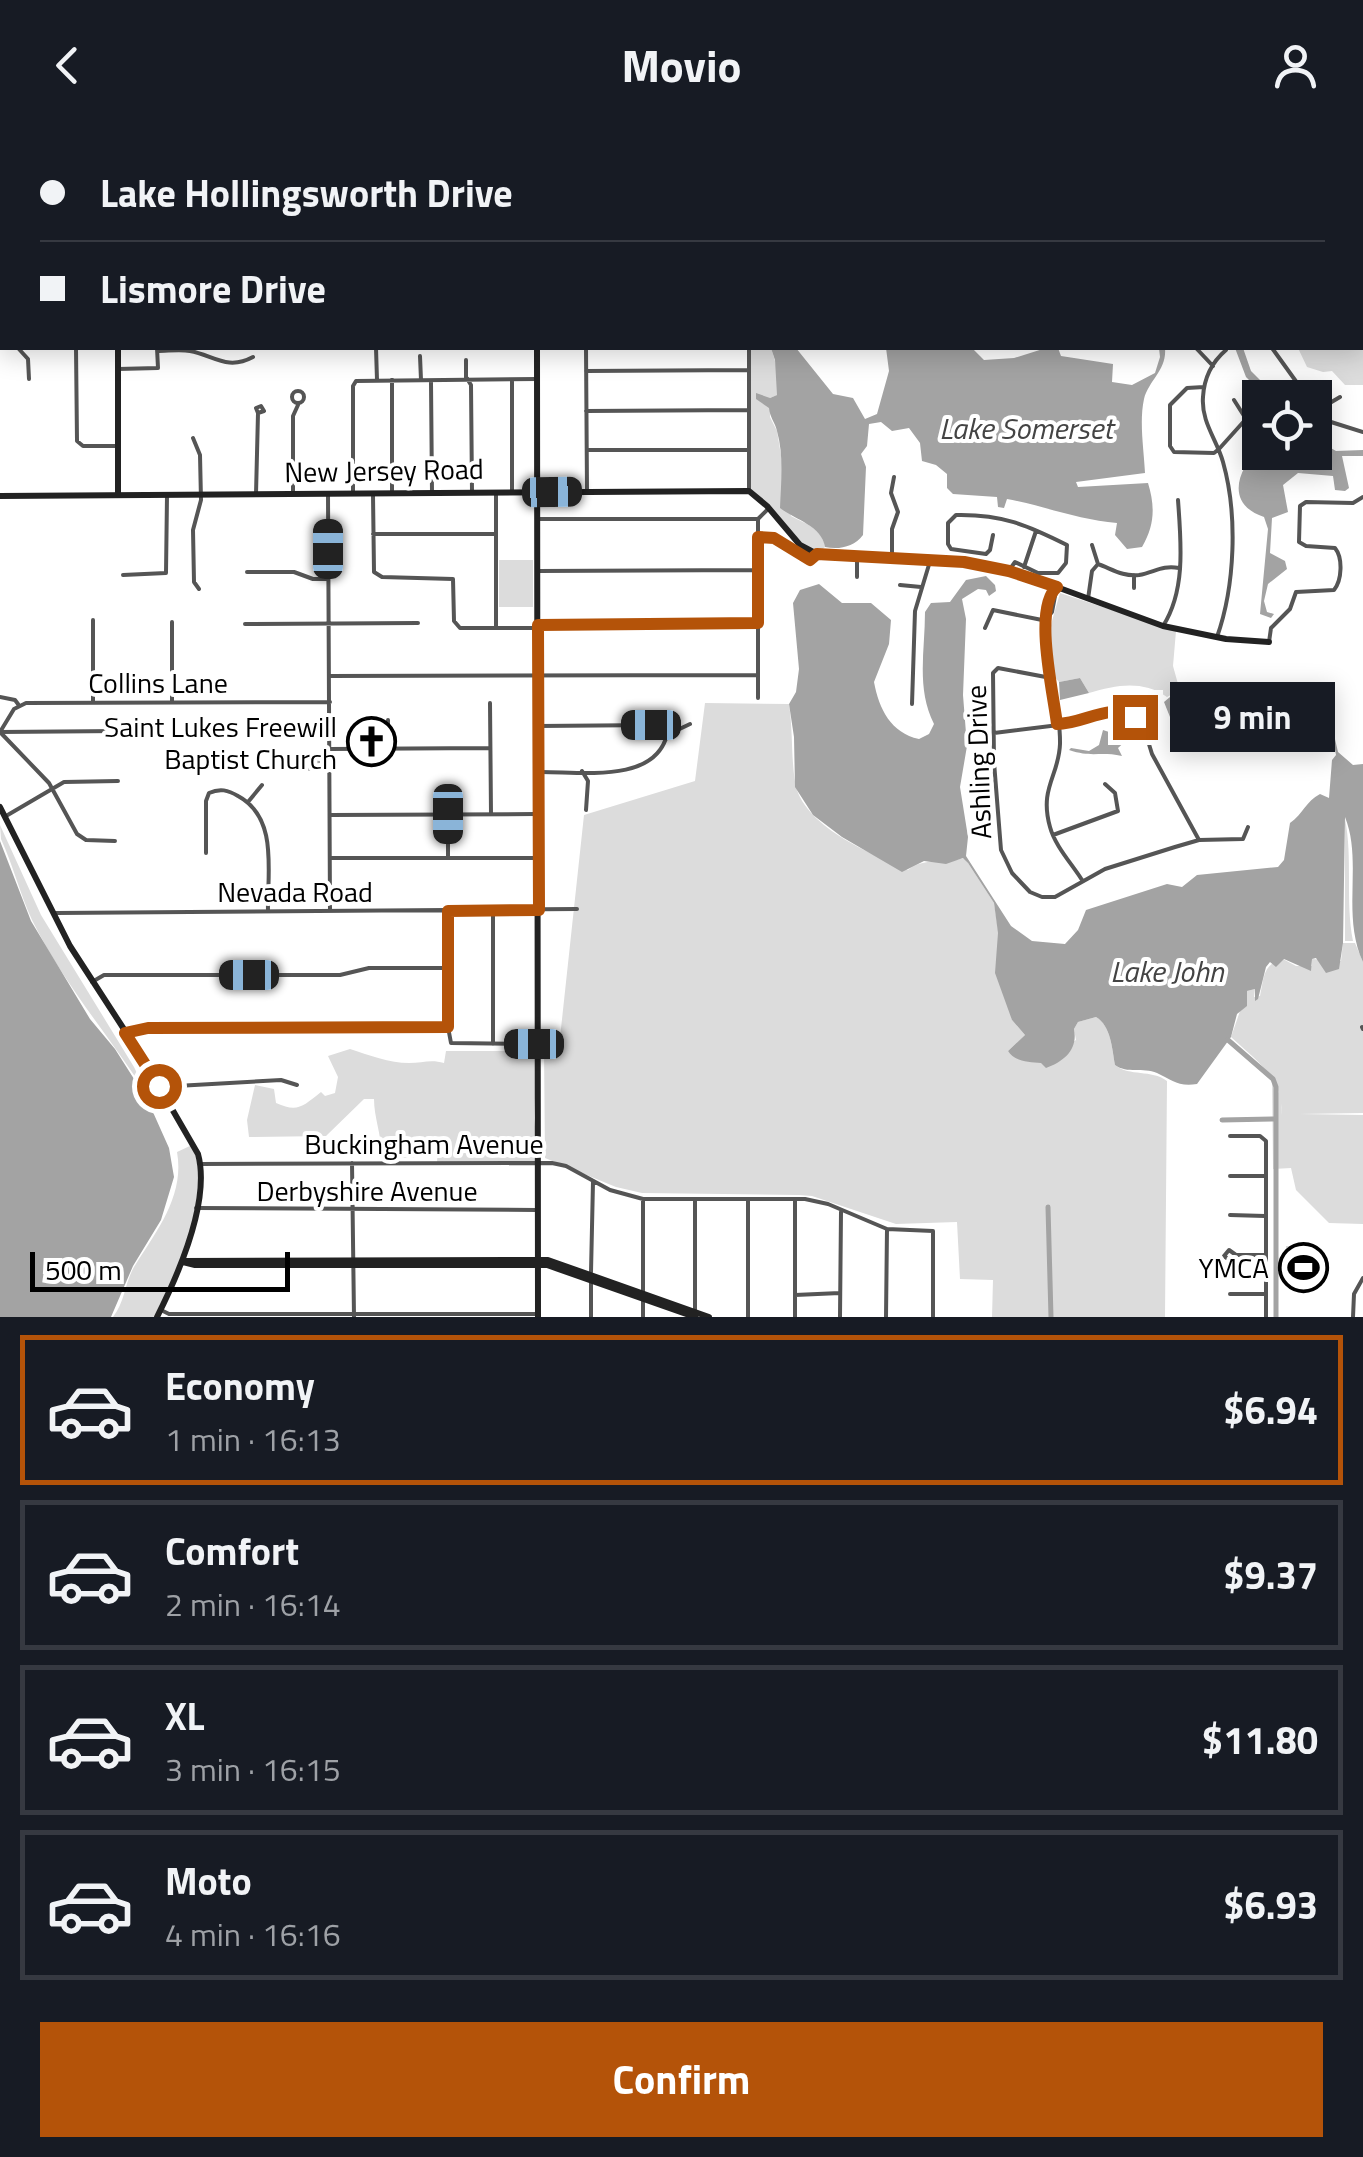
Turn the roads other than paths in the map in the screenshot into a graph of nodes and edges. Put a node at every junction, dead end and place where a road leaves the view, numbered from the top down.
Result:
1 (20, 350) edge
2 (76, 350) edge
3 (118, 350) edge
4 (157, 350) edge
5 (174, 350) edge
6 (376, 350) edge
7 (537, 350) edge
8 (586, 350) edge
9 (749, 350) edge
10 (1198, 350) edge
11 (1226, 350) dead end
12 (1273, 350) edge
13 (420, 356) dead end
14 (252, 357) dead end
15 (466, 360) dead end
16 (1212, 366) junction
17 (118, 369) junction
18 (749, 370) junction
19 (586, 372) junction
20 (30, 379) dead end
21 (512, 379) junction
22 (537, 379) junction
23 (376, 380) junction
24 (392, 380) junction
25 (421, 380) junction
26 (432, 380) junction
27 (470, 380) junction
28 (1295, 380) edge
29 (1204, 388) junction
30 (1340, 396) dead end
31 (1234, 400) dead end
32 (1332, 400) edge
33 (298, 405) dead end
34 (749, 410) junction
35 (586, 411) junction
36 (258, 414) dead end
37 (1332, 422) edge
38 (1363, 432) edge
39 (193, 438) dead end
40 (118, 446) junction
41 (1218, 449) junction
42 (586, 450) junction
43 (748, 450) junction
44 (894, 477) dead end
45 (749, 490) junction
46 (512, 491) junction
47 (587, 491) junction
48 (432, 492) junction
49 (472, 492) junction
50 (496, 492) junction
51 (538, 492) junction
52 (392, 493) junction
53 (201, 494) junction
54 (256, 494) junction
55 (294, 494) junction
56 (328, 494) junction
57 (353, 494) junction
58 (373, 494) junction
59 (118, 495) junction
60 (167, 495) junction
61 (0, 496) edge
62 (1363, 497) edge
63 (1178, 500) dead end
64 (769, 508) junction
65 (538, 518) junction
66 (758, 518) junction
67 (1036, 531) junction
68 (373, 534) junction
69 (496, 534) junction
70 (993, 535) dead end
71 (758, 537) junction
72 (1170, 537) dead end
73 (1180, 537) junction
74 (1092, 546) dead end
75 (966, 550) junction
76 (817, 554) junction
77 (857, 556) junction
78 (892, 556) junction
79 (931, 558) junction
80 (964, 562) junction
81 (1098, 564) junction
82 (1024, 567) junction
83 (1179, 568) junction
84 (758, 570) junction
85 (1009, 571) junction
86 (246, 572) dead end
87 (538, 573) junction
88 (123, 575) dead end
89 (1134, 575) junction
90 (857, 577) dead end
91 (328, 579) junction
92 (900, 586) dead end
93 (921, 587) junction
94 (1134, 588) dead end
95 (198, 589) dead end
96 (1056, 589) junction
97 (1088, 599) junction
98 (1048, 619) junction
99 (93, 620) dead end
100 (172, 622) dead end
101 (418, 623) dead end
102 (758, 623) junction
103 (245, 624) dead end
104 (329, 624) junction
105 (538, 625) junction
106 (1162, 626) junction
107 (496, 628) junction
108 (984, 628) dead end
109 (1216, 638) junction
110 (1269, 642) joint
111 (537, 675) junction
112 (758, 675) junction
113 (329, 676) junction
114 (1051, 678) junction
115 (0, 697) edge
116 (758, 698) dead end
117 (93, 702) junction
118 (172, 702) junction
119 (330, 702) junction
120 (490, 704) dead end
121 (912, 704) dead end
122 (18, 705) junction
123 (388, 720) dead end
124 (690, 724) dead end
125 (1057, 724) junction
126 (538, 726) junction
127 (120, 731) dead end
128 (0, 732) edge
129 (993, 733) junction
130 (667, 734) junction
131 (388, 748) junction
132 (490, 748) junction
133 (330, 749) junction
134 (582, 771) junction
135 (538, 772) junction
136 (118, 780) dead end
137 (1105, 784) dead end
138 (262, 785) dead end
139 (52, 788) junction
140 (248, 802) junction
141 (0, 807) edge
142 (586, 810) dead end
143 (448, 814) junction
144 (490, 814) junction
145 (538, 814) junction
146 (331, 815) junction
147 (6, 816) junction
148 (1248, 827) dead end
149 (1053, 836) junction
150 (1199, 840) junction
151 (115, 841) dead end
152 (206, 852) dead end
153 (330, 858) junction
154 (448, 858) junction
155 (538, 858) junction
156 (1082, 880) junction
157 (577, 908) dead end
158 (493, 910) junction
159 (539, 910) junction
160 (268, 911) junction
161 (330, 911) junction
162 (448, 911) junction
163 (52, 913) junction
164 (448, 968) junction
165 (92, 982) junction
166 (448, 1027) junction
167 (125, 1033) junction
168 (493, 1044) junction
169 (539, 1044) junction
170 (297, 1085) dead end
171 (159, 1086) junction
172 (1230, 1136) dead end
173 (538, 1162) junction
174 (352, 1163) junction
175 (200, 1164) junction
176 (1230, 1176) dead end
177 (1266, 1176) junction
178 (593, 1182) junction
179 (643, 1198) junction
180 (695, 1199) junction
181 (748, 1199) junction
182 (795, 1199) junction
183 (196, 1208) junction
184 (354, 1210) junction
185 (538, 1210) junction
186 (840, 1210) junction
187 (1230, 1216) dead end
188 (1266, 1216) junction
189 (887, 1229) junction
190 (1236, 1255) dead end
191 (1266, 1255) junction
192 (182, 1261) junction
193 (354, 1262) junction
194 (539, 1262) junction
195 (591, 1276) junction
196 (1363, 1278) edge
197 (840, 1293) junction
198 (794, 1294) junction
199 (1230, 1294) dead end
200 (1266, 1294) junction
201 (643, 1295) junction
202 (159, 1314) edge
203 (695, 1315) edge
204 (354, 1316) edge
205 (538, 1316) edge
206 (591, 1317) edge
207 (643, 1317) edge
208 (710, 1317) edge
209 (748, 1317) edge
210 (794, 1317) edge
211 (840, 1317) edge
212 (886, 1317) edge
213 (933, 1317) edge
214 (1266, 1317) edge
215 (1353, 1317) edge

1 - 20 street
2 - 40 street
3 - 17 street
4 - 17 street
5 - 14 street
6 - 23 street
7 - 22 street
8 - 19 street
9 - 18 street
10 - 16 street
11 - 16 street
12 - 28 street
13 - 25 street
15 - 27 street
16 - 29 street
17 - 40 street
18 - 19 street
18 - 34 street
19 - 35 street
21 - 22 street
21 - 27 street
21 - 46 street
22 - 51 street
23 - 24 street
23 - 57 street
24 - 25 street
24 - 52 street
25 - 26 street
26 - 27 street
26 - 48 street
27 - 49 street
29 - 41 street
29 - 41 street
30 - 32 street
31 - 41 street
33 - 55 street
34 - 35 street
34 - 43 street
35 - 42 street
36 - 54 street
37 - 38 street
39 - 53 street
40 - 59 street
41 - 109 street
42 - 43 street
42 - 47 street
43 - 45 street
44 - 78 street
45 - 47 street, New Jersey Road
45 - 64 street
46 - 50 street, New Jersey Road
46 - 51 street, New Jersey Road
47 - 51 street, New Jersey Road
48 - 49 street, New Jersey Road
48 - 52 street, New Jersey Road
49 - 50 street, New Jersey Road
50 - 69 street
51 - 65 street
52 - 58 street, New Jersey Road
53 - 54 street, New Jersey Road
53 - 60 street, New Jersey Road
53 - 95 street
54 - 55 street, New Jersey Road
55 - 56 street, New Jersey Road
56 - 57 street, New Jersey Road
56 - 91 street
57 - 58 street, New Jersey Road
58 - 68 street
59 - 60 street, New Jersey Road
59 - 61 street, New Jersey Road
60 - 88 street
62 - 110 street
63 - 73 street
64 - 66 street
64 - 76 street
65 - 66 street
65 - 87 street
66 - 71 street
67 - 75 street
67 - 82 street
67 - 82 street
68 - 69 street
68 - 107 street
69 - 107 street
70 - 75 street
71 - 76 street
71 - 84 street
72 - 73 street
73 - 83 street
74 - 81 street
75 - 80 street
76 - 77 street
77 - 78 street
77 - 90 street
78 - 79 street
79 - 80 street
79 - 93 street
80 - 85 street
81 - 89 street
81 - 97 street
82 - 85 street
83 - 89 street
83 - 106 street
84 - 87 street
84 - 102 street
85 - 96 street
86 - 91 street
87 - 105 street
89 - 94 street
91 - 104 street
92 - 93 street
93 - 121 street
96 - 97 street
96 - 98 street
97 - 106 street
98 - 108 street
98 - 114 street
99 - 117 street
100 - 118 street
101 - 104 street
102 - 105 street
102 - 112 street
103 - 104 street
104 - 113 street
105 - 107 street
105 - 111 street
106 - 109 street
109 - 110 street
111 - 112 street
111 - 113 street
111 - 126 street
112 - 116 street
113 - 119 street
114 - 125 street
114 - 129 street, Ashling Drive
115 - 122 street
117 - 118 street, Collins Lane
117 - 122 street, Collins Lane
118 - 119 street, Collins Lane
119 - 133 street
120 - 132 street
122 - 128 street
123 - 131 street
124 - 130 street
125 - 129 street
125 - 149 street
125 - 150 street
126 - 130 street
126 - 135 street
127 - 128 street
128 - 139 street
129 - 156 street, Ashling Drive
130 - 134 street
131 - 132 street
131 - 133 street
132 - 144 street
133 - 146 street
134 - 135 street
134 - 142 street
135 - 145 street
136 - 139 street
137 - 149 street
138 - 140 street
139 - 147 street
139 - 151 street
140 - 152 street
140 - 160 street
141 - 147 street
143 - 144 street
143 - 146 street
143 - 154 street
144 - 145 street
145 - 155 street
146 - 153 street
147 - 163 street
148 - 150 street
149 - 156 street
150 - 156 street, Ashling Drive
153 - 154 street
153 - 161 street
154 - 155 street
155 - 159 street
157 - 159 street, Nevada Road
158 - 159 street, Nevada Road
158 - 162 street, Nevada Road
158 - 168 street
159 - 169 street
160 - 161 street, Nevada Road
160 - 163 street, Nevada Road
161 - 162 street, Nevada Road
162 - 164 street
163 - 165 street
164 - 165 street
164 - 166 street
165 - 167 street
166 - 167 street
166 - 168 street
167 - 171 street
168 - 169 street
169 - 173 street
170 - 171 street
171 - 175 street
172 - 177 street
173 - 174 street, Buckingham Avenue
173 - 178 street, Buckingham Avenue
173 - 185 street
174 - 175 street, Buckingham Avenue
174 - 184 street
175 - 183 street
176 - 177 street
177 - 188 street
178 - 179 street, Buckingham Avenue
178 - 195 street
179 - 180 street, Buckingham Avenue
179 - 201 street
180 - 181 street, Buckingham Avenue
180 - 203 street
181 - 182 street, Buckingham Avenue
181 - 209 street
182 - 186 street, Buckingham Avenue
182 - 198 street
183 - 184 street, Derbyshire Avenue
183 - 192 street
184 - 185 street, Derbyshire Avenue
184 - 193 street
185 - 194 street
186 - 189 street, Buckingham Avenue
186 - 197 street
187 - 188 street
188 - 191 street
189 - 212 street
189 - 213 street, Buckingham Avenue
190 - 191 street
191 - 200 street
192 - 193 street
192 - 202 street
193 - 194 street
193 - 204 street
194 - 195 street
194 - 205 street
195 - 201 street
195 - 206 street
196 - 215 street
197 - 198 street
197 - 211 street
198 - 210 street
199 - 200 street
200 - 214 street
201 - 203 street
201 - 207 street
202 - 204 street
203 - 208 street
204 - 205 street

